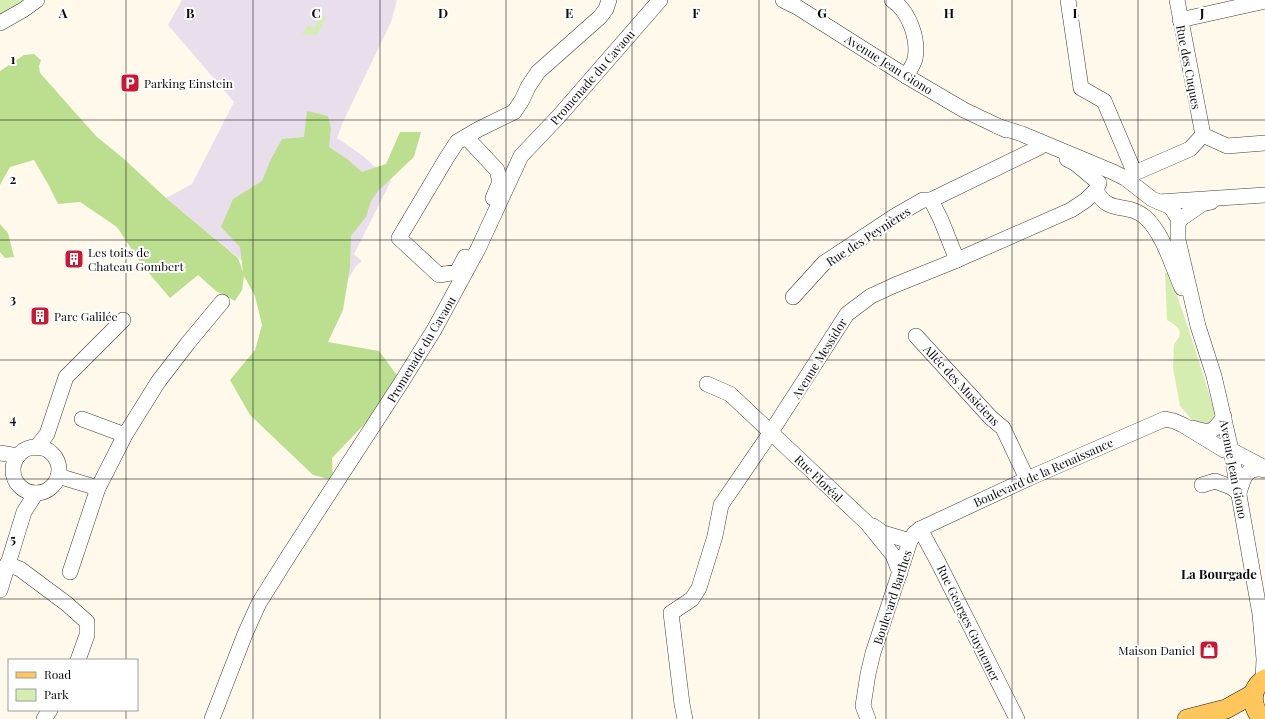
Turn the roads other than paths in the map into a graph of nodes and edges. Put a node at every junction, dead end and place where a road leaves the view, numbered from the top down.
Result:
1 (37, 0) edge
2 (609, 0) edge
3 (659, 0) edge
4 (783, 0) edge
5 (892, 0) edge
6 (1068, 0) edge
7 (1176, 0) edge
8 (1265, 1) edge
9 (1180, 20) junction
10 (0, 23) edge
11 (906, 76) junction
12 (998, 126) junction
13 (1203, 134) junction
14 (466, 137) junction
15 (1265, 143) edge
16 (1040, 147) junction
17 (1113, 172) junction
18 (1097, 186) junction
19 (1265, 195) edge
20 (1223, 198) junction
21 (931, 200) junction
22 (1159, 202) junction
23 (1111, 206) junction
24 (1071, 210) junction
25 (1178, 223) junction
26 (1156, 228) junction
27 (957, 260) junction
28 (793, 296) dead end
29 (222, 302) dead end
30 (124, 320) dead end
31 (1198, 326) junction
32 (916, 336) dead end
33 (707, 384) dead end
34 (1224, 417) junction
35 (82, 419) dead end
36 (1183, 425) junction
37 (772, 432) junction
38 (125, 435) junction
39 (42, 450) junction
40 (0, 453) edge
41 (1232, 453) junction
42 (10, 463) edge
43 (1265, 469) edge
44 (58, 476) junction
45 (1027, 479) junction
46 (22, 488) junction
47 (98, 488) junction
48 (36, 493) junction
49 (1239, 493) junction
50 (24, 512) junction
51 (867, 523) junction
52 (920, 529) junction
53 (910, 541) junction
54 (7, 564) junction
55 (70, 572) dead end
56 (900, 573) junction
57 (0, 590) edge
58 (1262, 621) edge
59 (873, 653) junction
60 (78, 659) edge
61 (1260, 684) edge
62 (1226, 709) junction
63 (1259, 716) edge
64 (212, 719) edge
65 (685, 719) edge
66 (868, 719) edge
67 (877, 719) edge
68 (1017, 719) edge
69 (1187, 719) edge

1 - 10 street
2 - 14 street
3 - 64 street, Promenade du Cavaou
4 - 11 street, Avenue Jean Giono
5 - 11 street
6 - 13 street
7 - 9 street, Rue des Cuques
8 - 9 street
9 - 13 street, Rue des Cuques
11 - 12 street, Avenue Jean Giono
12 - 16 street, Avenue Jean Giono
12 - 17 street, Avenue Jean Giono
13 - 15 street
14 - 14 street
16 - 18 street, Avenue Jean Giono
16 - 21 street, Rue des Peynières
17 - 18 street
17 - 22 street, Avenue Jean Giono
18 - 23 street, Avenue Jean Giono
18 - 24 street, Avenue Messidor
19 - 20 street
20 - 22 street
20 - 25 street
21 - 27 street
21 - 28 street, Rue des Peynières
22 - 25 street, Avenue Jean Giono
23 - 24 street, Avenue Messidor
23 - 26 street, Avenue Jean Giono
24 - 27 street, Avenue Messidor
25 - 26 street
25 - 31 street, Avenue Jean Giono
26 - 31 street, Avenue Jean Giono
27 - 37 street, Avenue Messidor
29 - 38 street
30 - 39 street
31 - 34 street, Avenue Jean Giono
32 - 45 street, Allée des Musiciens
33 - 37 street, Rue Floréal
34 - 36 street
34 - 41 street, Avenue Jean Giono
35 - 38 street
36 - 41 street
36 - 45 street, Boulevard de la Renaissance
37 - 51 street, Rue Floréal
37 - 65 street, Avenue Messidor
38 - 47 street
39 - 42 street
39 - 44 street
40 - 42 street
41 - 43 street
41 - 49 street, Avenue Jean Giono
41 - 49 street
42 - 46 street
43 - 49 street
44 - 47 street
44 - 48 street
45 - 52 street, Boulevard de la Renaissance
46 - 48 street
46 - 50 street
47 - 55 street
48 - 50 street
49 - 58 street, Avenue Jean Giono
50 - 54 street
51 - 53 street, Rue Floréal
51 - 56 street, Rue Floréal
52 - 53 street, Boulevard de la Renaissance
52 - 68 street, Rue Georges Guynemer
53 - 56 street, Boulevard Barthes
54 - 57 street
54 - 60 street
56 - 59 street, Boulevard Barthes
58 - 61 street, Avenue Jean Giono
59 - 66 street, Boulevard Barthes
59 - 67 street, Boulevard Barthes
61 - 62 main road
61 - 63 main road
62 - 63 main road
62 - 69 main road

